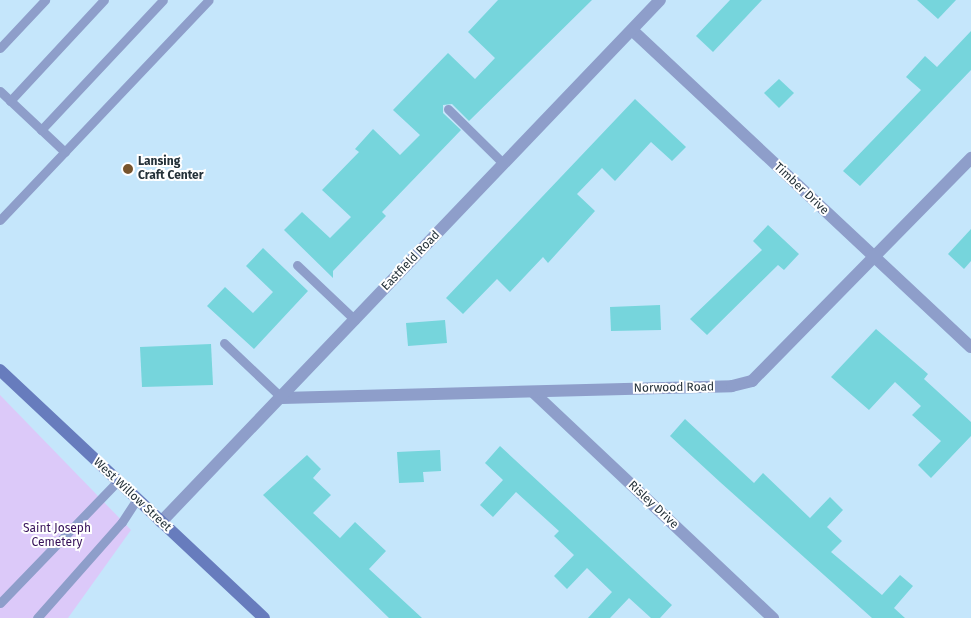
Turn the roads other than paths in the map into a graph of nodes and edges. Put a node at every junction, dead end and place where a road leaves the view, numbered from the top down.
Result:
1 (44, 0) edge
2 (104, 0) edge
3 (163, 0) edge
4 (209, 0) edge
5 (660, 0) edge
6 (632, 30) junction
7 (0, 48) edge
8 (0, 91) edge
9 (10, 100) junction
10 (448, 109) dead end
11 (41, 130) junction
12 (65, 152) junction
13 (971, 158) edge
14 (504, 164) junction
15 (0, 220) edge
16 (876, 258) junction
17 (297, 265) dead end
18 (355, 320) junction
19 (224, 343) dead end
20 (971, 347) edge
21 (0, 370) edge
22 (533, 392) junction
23 (282, 398) junction
24 (117, 482) junction
25 (137, 499) junction
26 (161, 522) junction
27 (0, 603) edge
28 (37, 618) edge
29 (264, 618) edge
30 (774, 618) edge

1 - 7 lane
2 - 9 lane
3 - 11 lane
4 - 12 lane
5 - 6 street, Eastfield Road
6 - 14 street, Eastfield Road
6 - 16 street, Timber Drive
8 - 9 lane
9 - 11 lane
10 - 14 lane
11 - 12 lane
12 - 15 lane
13 - 16 street, Norwood Road
14 - 18 street, Eastfield Road
16 - 20 street, Timber Drive
16 - 22 street, Norwood Road
17 - 18 lane
18 - 23 street, Eastfield Road
19 - 23 lane
21 - 24 street, West Willow Street
22 - 23 street, Norwood Road
22 - 30 street, Risley Drive
23 - 26 street, Eastfield Road
24 - 25 street, West Willow Street
24 - 27 lane
25 - 26 street, West Willow Street
25 - 28 lane
26 - 29 street, West Willow Street

